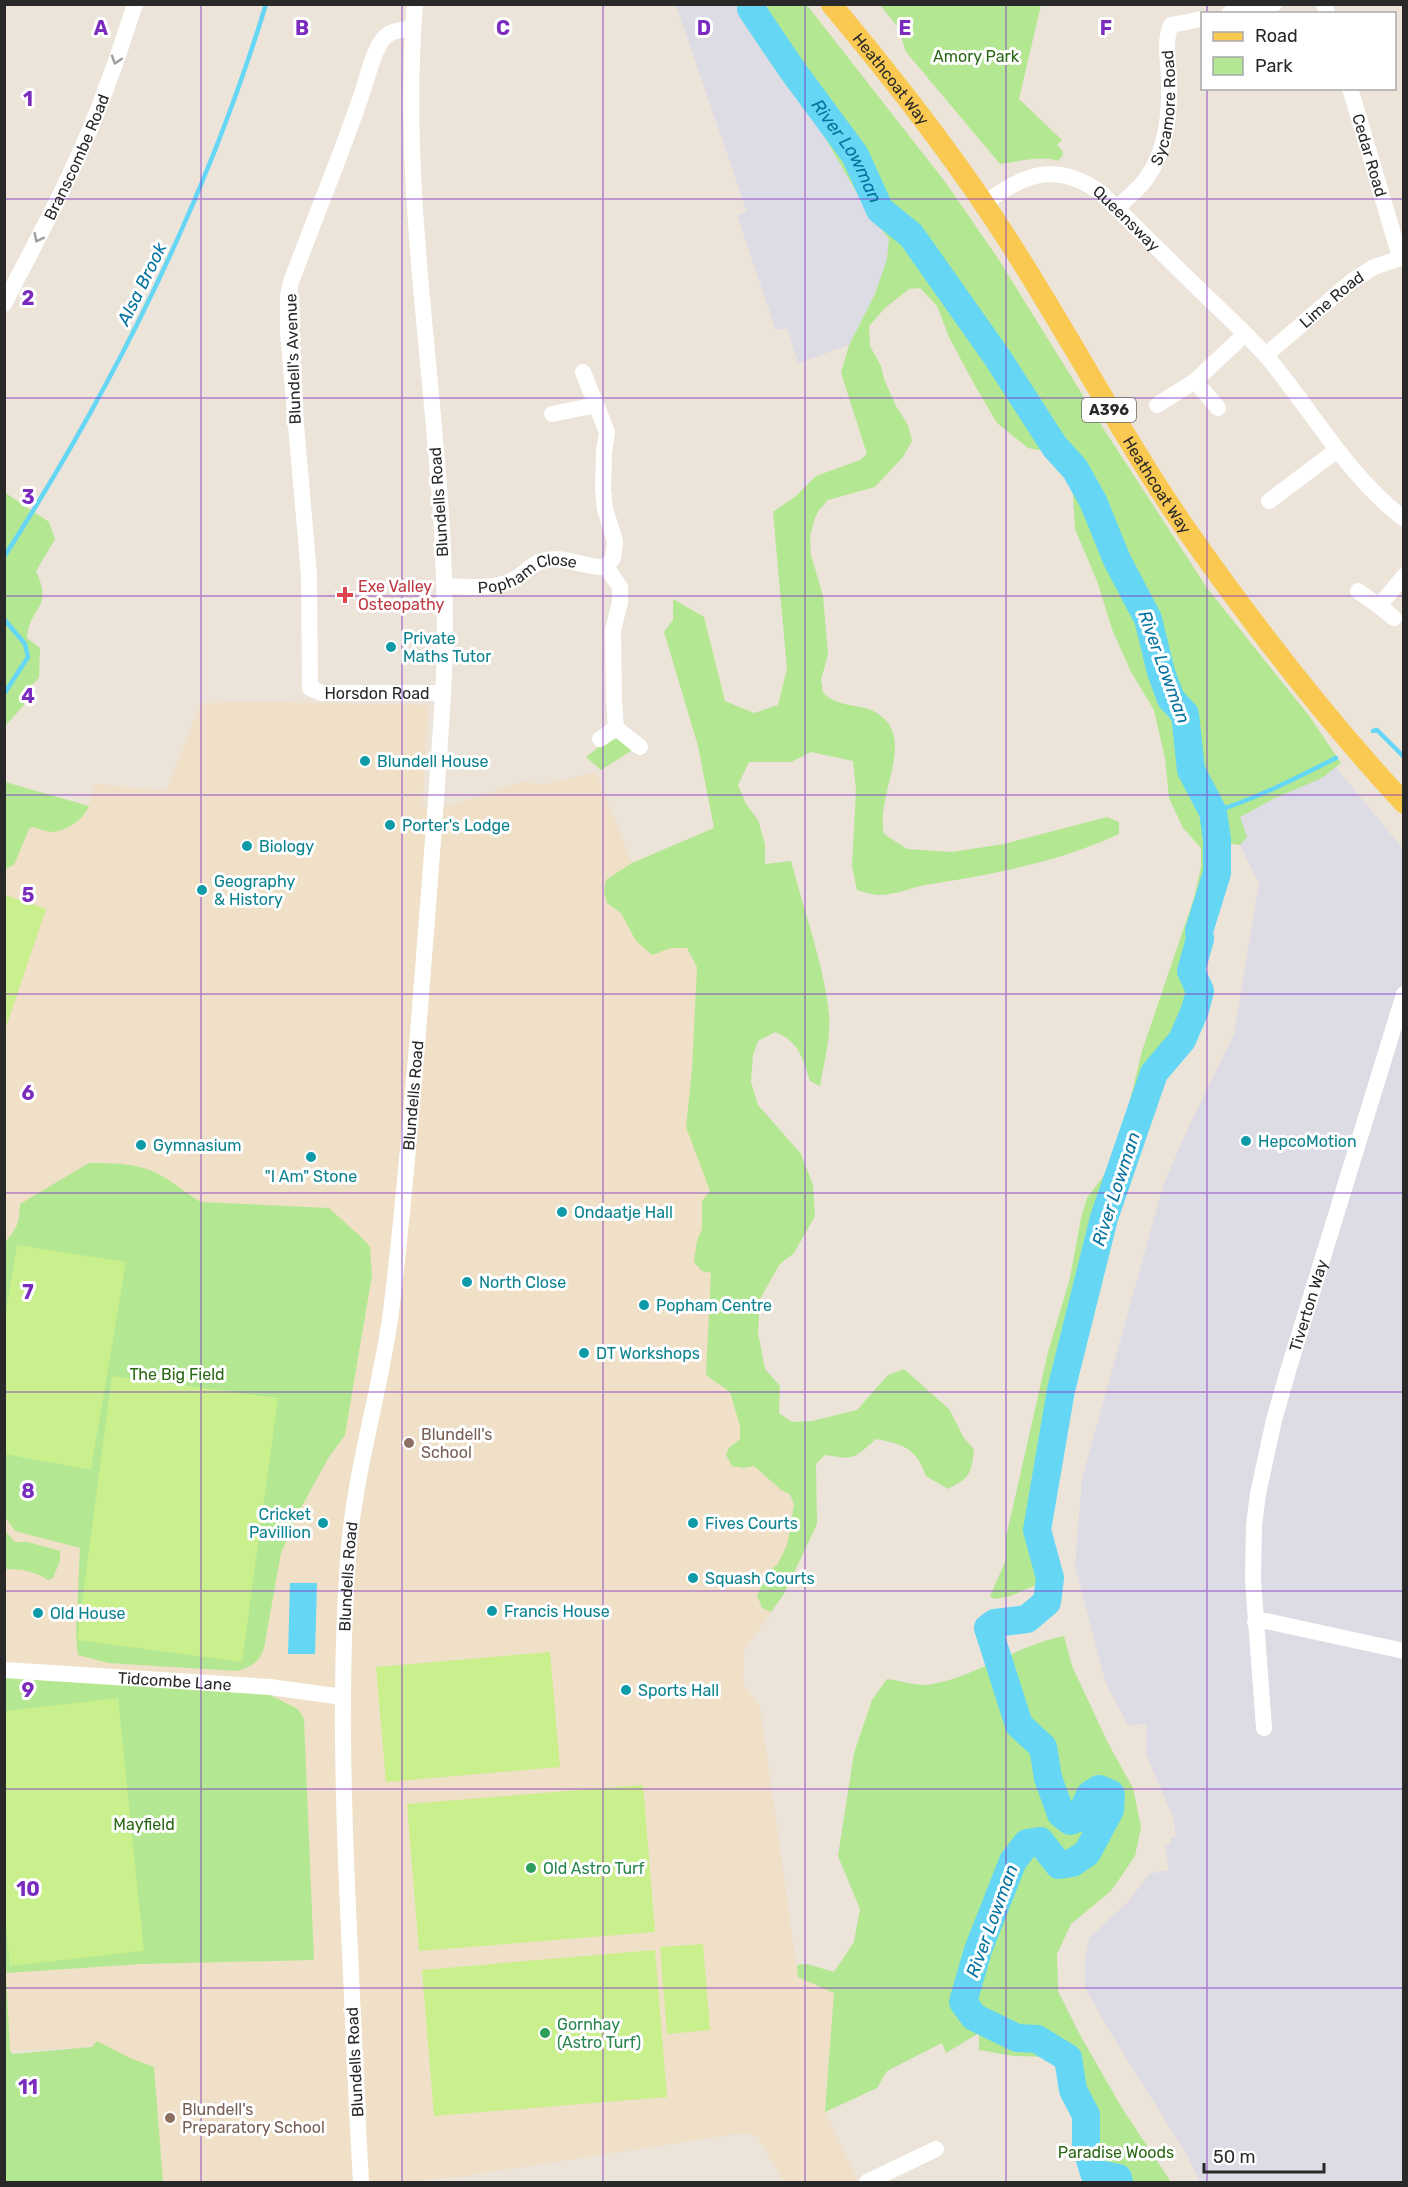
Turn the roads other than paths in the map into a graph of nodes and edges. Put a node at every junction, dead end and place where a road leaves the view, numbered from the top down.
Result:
1 (135, 4) edge
2 (415, 4) edge
3 (831, 4) edge
4 (1274, 4) edge
5 (1238, 12) edge
6 (1201, 19) edge
7 (413, 29) junction
8 (1351, 90) edge
9 (984, 204) junction
10 (1117, 209) junction
11 (1402, 257) edge
12 (4, 304) edge
13 (1245, 334) junction
14 (1266, 356) junction
15 (583, 372) dead end
16 (1195, 381) junction
17 (596, 405) junction
18 (1157, 405) dead end
19 (1218, 408) dead end
20 (552, 414) dead end
21 (1337, 450) junction
22 (1269, 501) dead end
23 (1404, 519) edge
24 (606, 567) junction
25 (1404, 576) edge
26 (445, 586) junction
27 (1358, 591) dead end
28 (1380, 606) junction
29 (1394, 618) dead end
30 (312, 691) joint
31 (436, 693) junction
32 (616, 728) junction
33 (600, 740) dead end
34 (640, 747) dead end
35 (1404, 803) edge
36 (1404, 994) edge
37 (1255, 1622) junction
38 (1404, 1651) edge
39 (4, 1670) edge
40 (343, 1697) junction
41 (1264, 1728) dead end
42 (936, 2149) dead end
43 (361, 2182) edge
44 (867, 2182) edge

1 -> 12 street, Branscombe Road
2 - 7 street, Blundells Road
3 - 9 main road, Heathcoat Way / A396
4 - 5 street
6 - 10 street, Sycamore Road
7 - 26 street, Blundells Road
7 - 30 street, Blundell's Avenue
8 - 11 street, Cedar Road
9 - 10 street, Queensway
9 - 35 main road, Heathcoat Way / A396
10 - 13 street, Queensway
11 - 14 street, Lime Road
13 - 14 street, Queensway
13 - 16 street
14 - 21 street, Queensway
15 - 17 street
16 - 18 street
16 - 19 street
17 - 20 street
17 - 24 street
21 - 22 street
21 - 23 street, Queensway
24 - 26 street, Popham Close
24 - 32 street
25 - 28 street
26 - 31 street, Blundells Road
27 - 28 street
28 - 29 street
30 - 31 street, Horsdon Road
31 - 40 street, Blundells Road
32 - 33 street
32 - 34 street
36 - 37 street, Tiverton Way
37 - 38 street
37 - 41 street, Tiverton Way
39 - 40 street, Tidcombe Lane
40 - 43 street, Blundells Road
42 - 44 street

